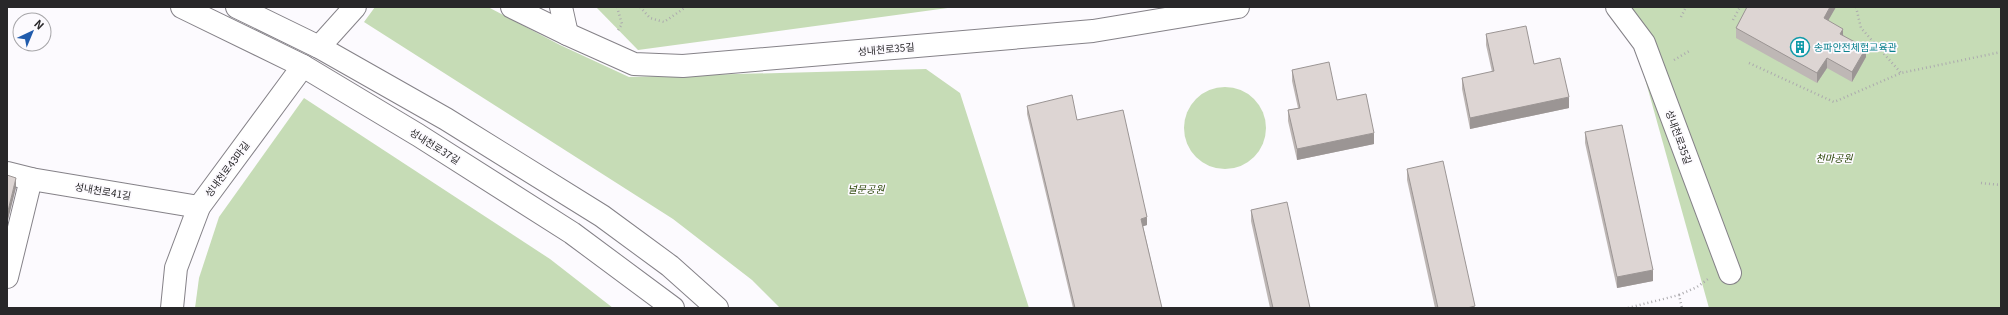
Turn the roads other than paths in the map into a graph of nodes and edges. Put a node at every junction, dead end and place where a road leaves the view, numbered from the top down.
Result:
1 (182, 7) edge
2 (237, 7) edge
3 (356, 7) edge
4 (512, 7) edge
5 (561, 7) edge
6 (1238, 7) edge
7 (1617, 7) edge
8 (567, 34) junction
9 (319, 47) junction
10 (303, 66) junction
11 (7, 173) edge
12 (31, 179) junction
13 (199, 207) junction
14 (1727, 268) road end
15 (7, 277) edge
16 (172, 308) edge
17 (673, 308) edge
18 (717, 308) edge

1 - 10 street, 성내천로37길
2 - 9 street
3 - 9 street, 성내천로43마길
4 - 8 street, 성내천로35길
5 - 8 street
6 - 8 street, 성내천로35길
7 - 14 street, 성내천로35길
9 - 10 street, 성내천로43마길
9 - 18 street
10 - 13 street, 성내천로43마길
10 - 17 street, 성내천로37길
11 - 12 street, 성내천로41길
12 - 13 street, 성내천로41길
12 - 15 street
13 - 16 street, 성내천로43마길

